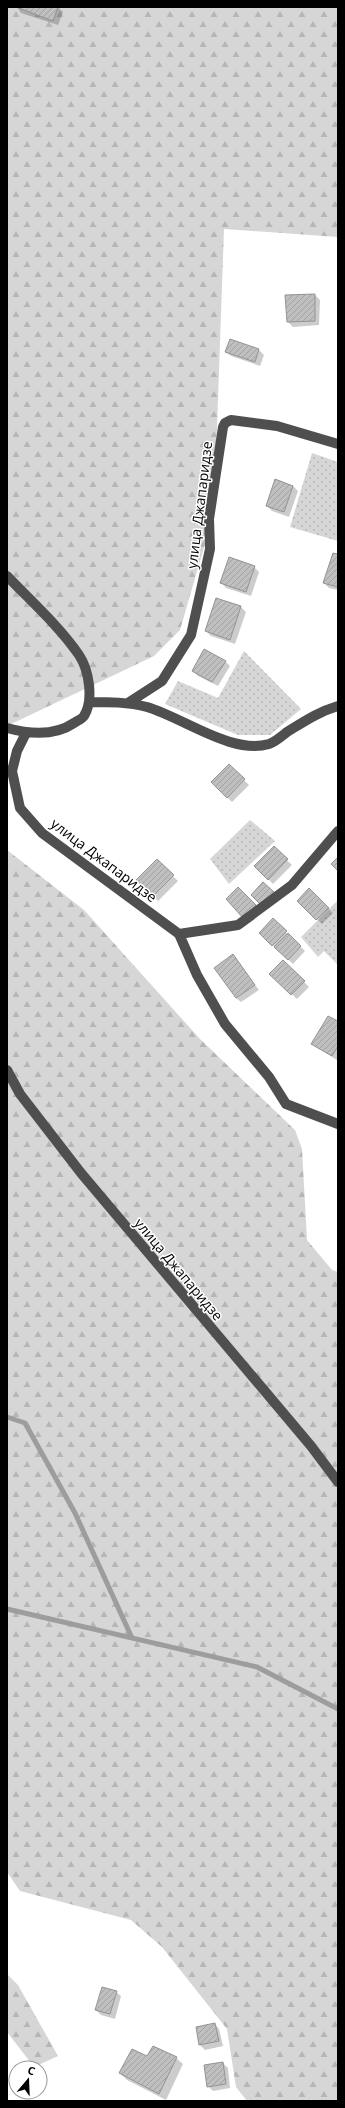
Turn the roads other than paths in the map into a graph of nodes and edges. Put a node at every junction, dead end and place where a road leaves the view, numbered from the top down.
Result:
1 (338, 444) edge
2 (7, 576) edge
3 (90, 702) junction
4 (128, 703) junction
5 (338, 706) edge
6 (7, 728) edge
7 (26, 733) junction
8 (338, 831) edge
9 (179, 934) junction
10 (7, 1070) edge
11 (338, 1124) edge
12 (338, 1482) edge

1 - 4 street, улица Джапаридзе
2 - 3 street
3 - 4 street
3 - 7 street
4 - 5 street
6 - 7 street
7 - 9 street, улица Джапаридзе
8 - 9 street
9 - 11 street, улица Джапаридзе
10 - 12 street, улица Джапаридзе

